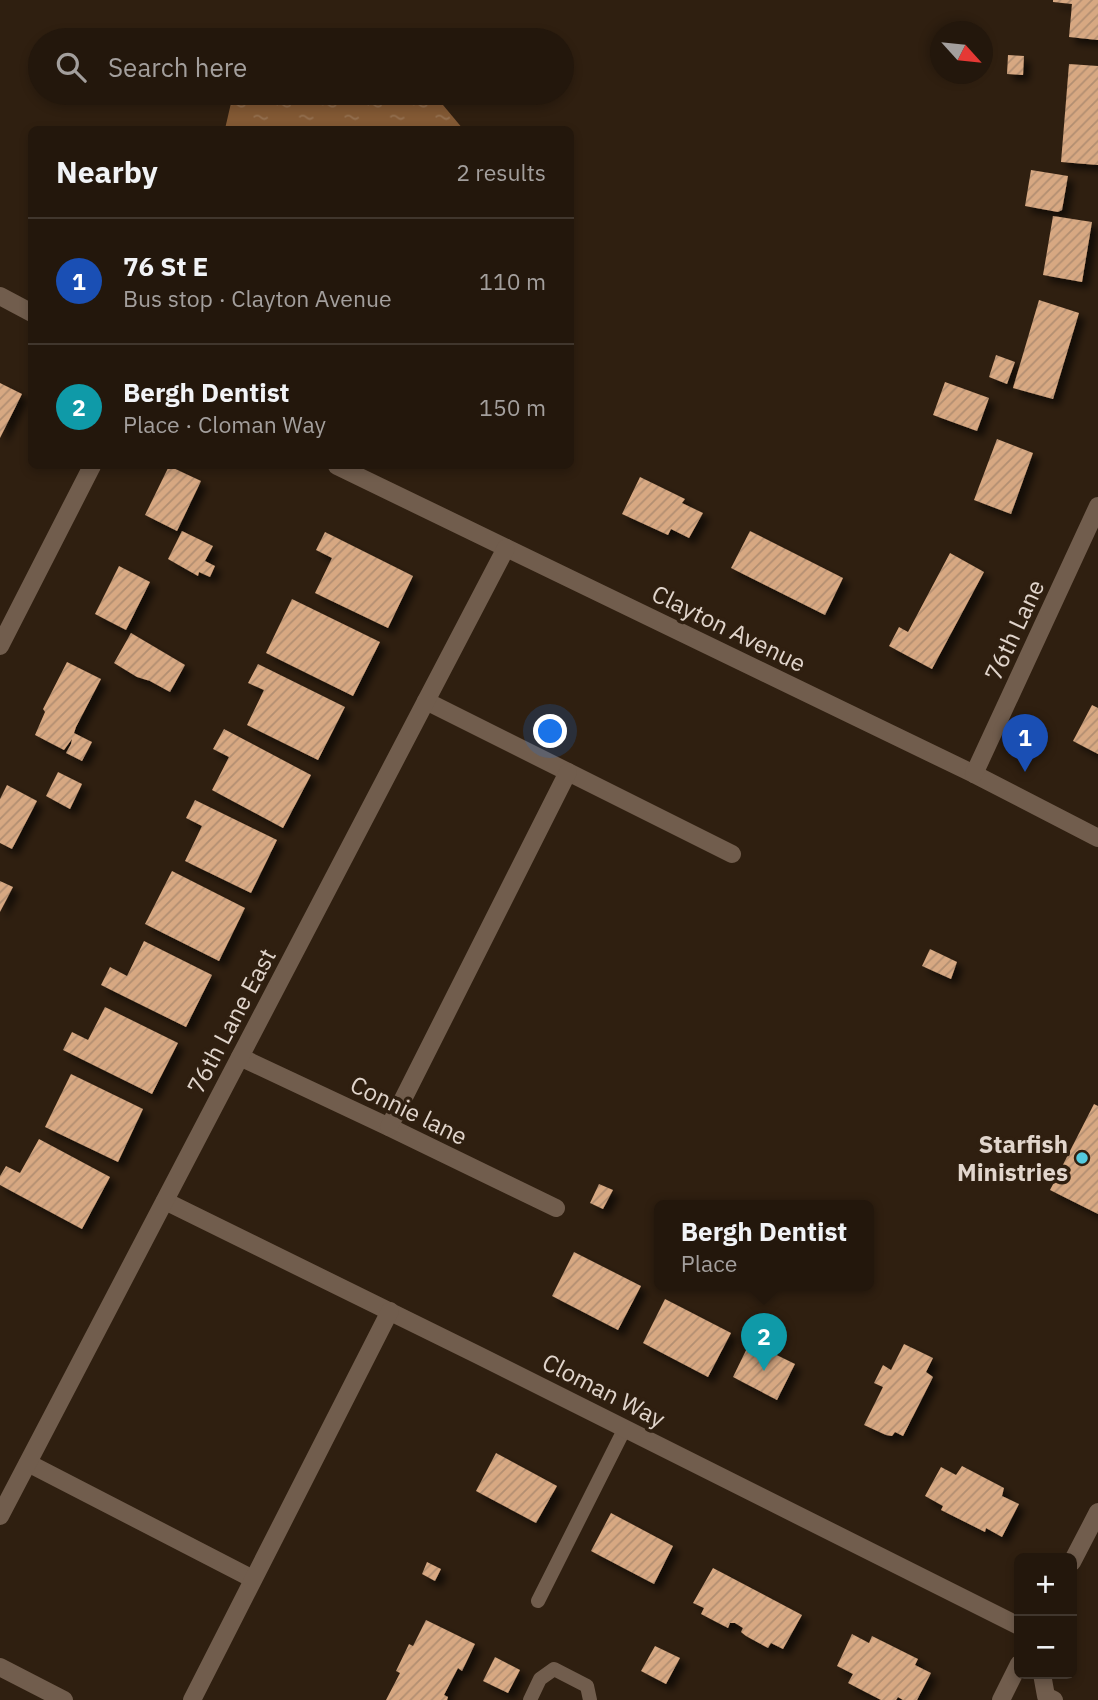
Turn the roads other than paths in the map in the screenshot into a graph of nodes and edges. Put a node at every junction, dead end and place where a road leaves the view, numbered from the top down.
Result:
1 (0, 296) edge
2 (28, 311) edge
3 (90, 469) edge
4 (343, 469) edge
5 (1098, 506) edge
6 (506, 548) junction
7 (0, 646) edge
8 (426, 701) junction
9 (568, 772) junction
10 (974, 774) junction
11 (1098, 838) edge
12 (733, 855) dead end
13 (240, 1057) junction
14 (389, 1127) junction
15 (165, 1201) junction
16 (555, 1208) dead end
17 (390, 1311) junction
18 (625, 1428) junction
19 (28, 1463) junction
20 (1098, 1513) edge
21 (0, 1516) edge
22 (1077, 1553) edge
23 (253, 1579) junction
24 (538, 1601) dead end
25 (1014, 1623) edge
26 (0, 1667) edge
27 (1014, 1674) edge
28 (1043, 1679) edge
29 (64, 1700) edge
30 (191, 1700) edge
31 (530, 1700) edge
32 (590, 1700) edge
33 (1001, 1700) edge
34 (1054, 1700) edge

1 - 2 street
3 - 7 street
4 - 6 street, Clayton Avenue
5 - 10 street, 76th Lane
6 - 8 street, 76th Lane East
6 - 10 street, Clayton Avenue
8 - 9 street
8 - 13 street, 76th Lane East
9 - 12 street
9 - 14 street
10 - 11 street, Clayton Avenue
13 - 14 street, Connie lane
13 - 15 street, 76th Lane East
14 - 16 street, Connie lane
15 - 17 street, Cloman Way
15 - 19 street, 76th Lane East
17 - 18 street, Cloman Way
17 - 23 street
18 - 24 lane
18 - 25 street, Cloman Way
19 - 21 street, 76th Lane East
19 - 23 street
20 - 22 street
23 - 30 street
26 - 29 street
27 - 33 street
28 - 34 street
31 - 32 lane

